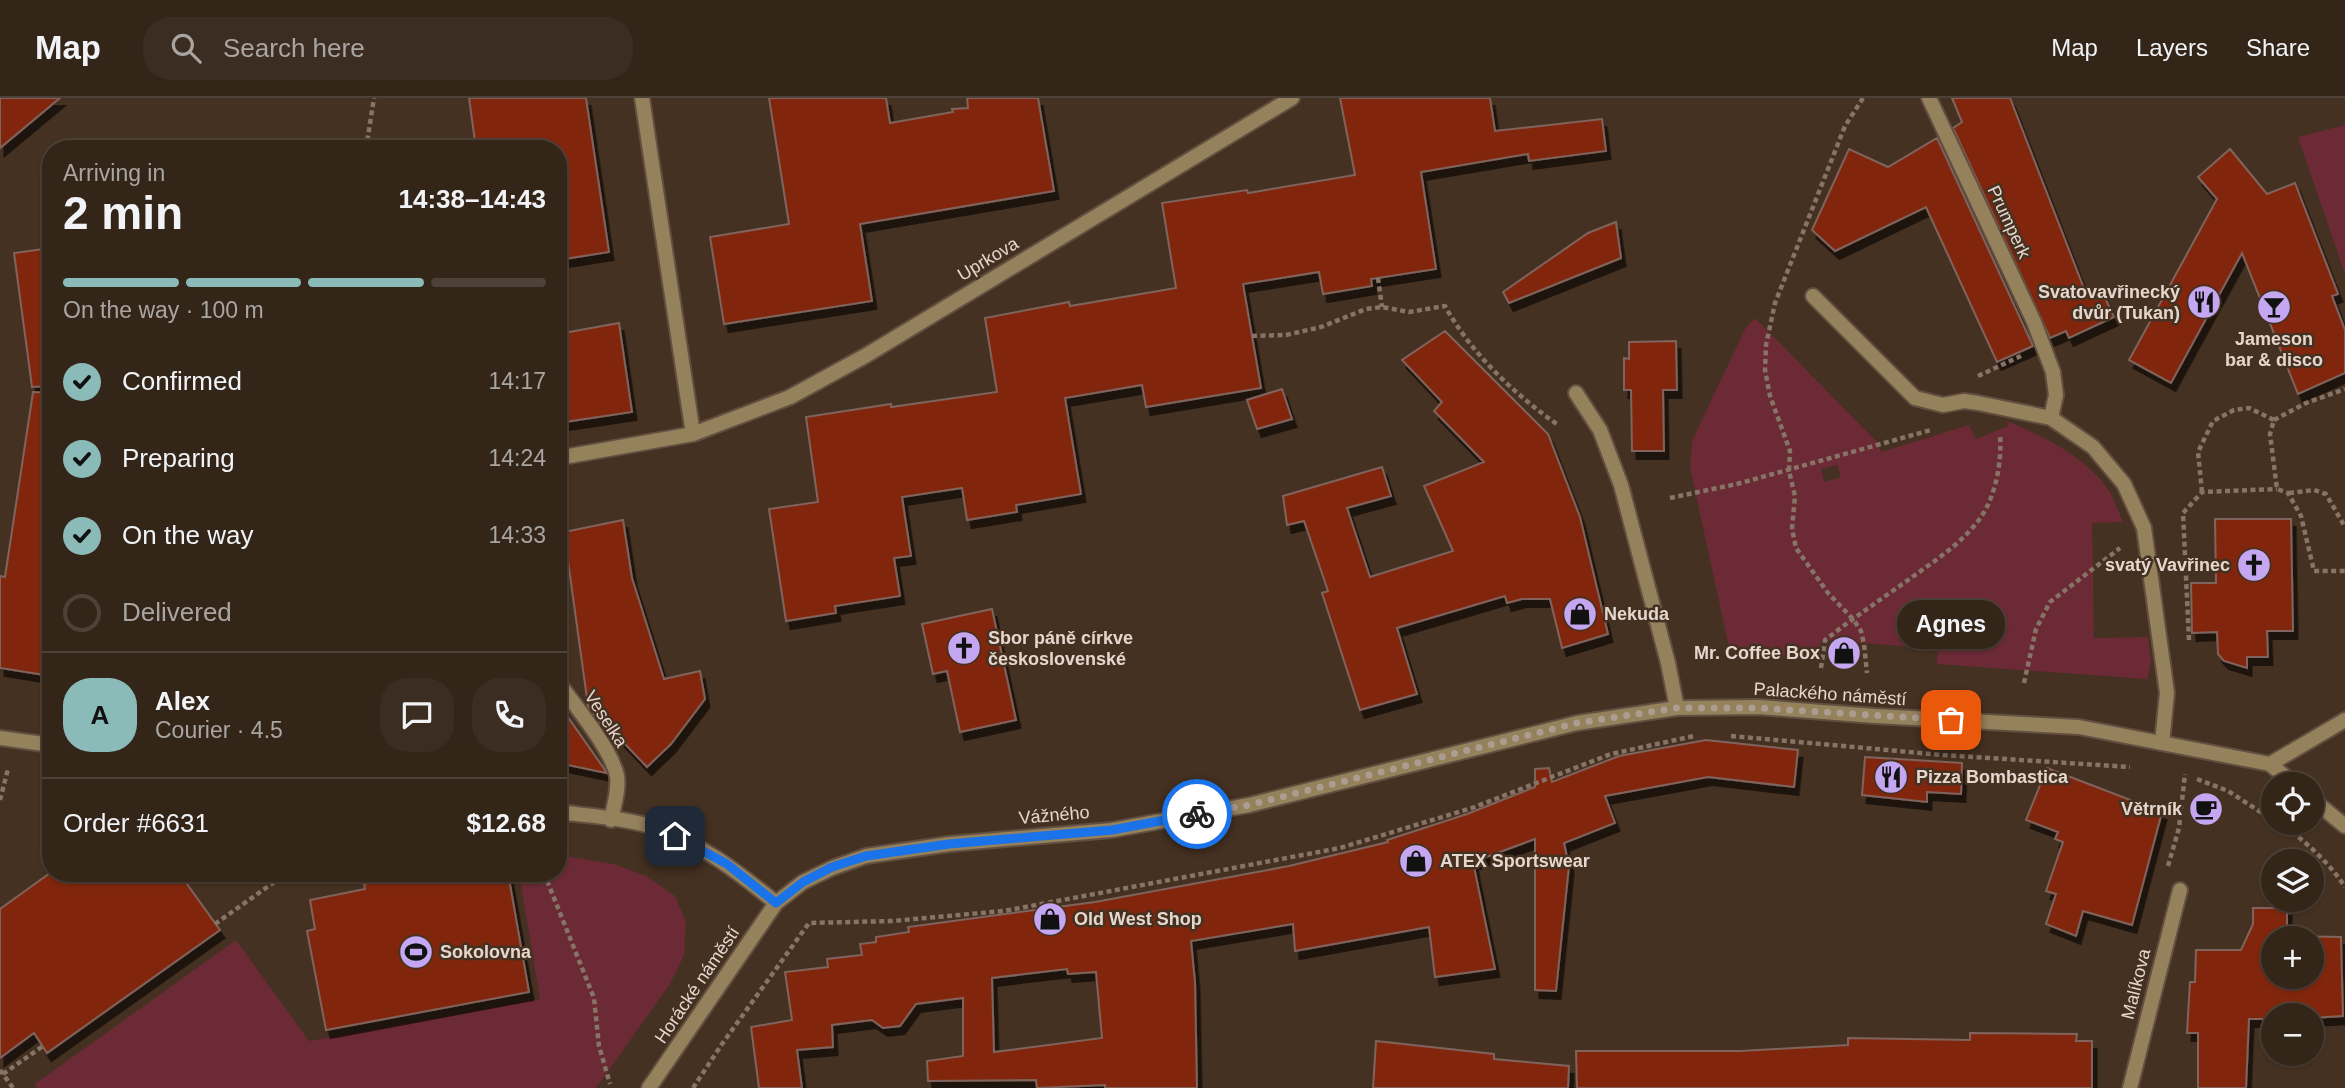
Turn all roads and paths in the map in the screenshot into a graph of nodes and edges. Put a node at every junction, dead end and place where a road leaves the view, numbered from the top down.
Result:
1 (374, 98) edge
2 (642, 98) edge
3 (1292, 98) edge
4 (1863, 98) edge
5 (1928, 98) edge
6 (367, 140) edge
7 (1378, 278) dead end
8 (1814, 296) dead end
9 (1382, 307) junction
10 (1252, 336) dead end
11 (2043, 346) junction
12 (2345, 389) edge
13 (1576, 393) dead end
14 (1989, 404) junction
15 (2051, 418) junction
16 (2274, 420) junction
17 (1558, 425) dead end
18 (1941, 428) dead end
19 (693, 434) junction
20 (567, 456) edge
21 (1789, 471) junction
22 (2277, 489) junction
23 (2202, 492) junction
24 (2288, 493) junction
25 (1670, 498) dead end
26 (2183, 513) junction
27 (2345, 527) edge
28 (2144, 528) junction
29 (2345, 570) edge
30 (1853, 619) junction
31 (2189, 649) dead end
32 (1821, 668) dead end
33 (1867, 673) dead end
34 (2024, 683) dead end
35 (567, 695) edge
36 (1677, 708) junction
37 (2345, 720) edge
38 (1577, 723) joint
39 (1706, 734) dead end
40 (1718, 735) dead end
41 (0, 738) edge
42 (2162, 743) junction
43 (42, 744) edge
44 (2270, 764) junction
45 (2136, 768) dead end
46 (8, 769) dead end
47 (2173, 772) dead end
48 (2280, 772) edge
49 (2185, 774) junction
50 (0, 800) edge
51 (2324, 809) edge
52 (2261, 812) edge
53 (567, 813) edge
54 (611, 820) junction
55 (2345, 827) edge
56 (2295, 835) edge
57 (275, 882) edge
58 (548, 882) edge
59 (2345, 887) edge
60 (2180, 890) joint
61 (776, 903) junction
62 (215, 924) dead end
63 (43, 1046) dead end
64 (2, 1072) edge
65 (610, 1084) dead end
66 (13, 1088) edge
67 (649, 1088) edge
68 (693, 1088) edge
69 (2130, 1088) edge

1 - 6 path
2 - 19 street
3 - 19 street, Uprkova
4 - 21 path
5 - 11 street, Prumperk
7 - 9 path
8 - 14 street
9 - 10 path
9 - 17 path
11 - 14 path
11 - 15 street, Prumperk
12 - 16 path
13 - 36 street
14 - 15 street
14 - 30 path
15 - 28 street
16 - 22 path
16 - 23 path
18 - 21 path
19 - 20 street, Uprkova
21 - 25 path
21 - 30 path
22 - 23 path
22 - 24 path
23 - 26 path
24 - 27 path
24 - 29 path
26 - 28 path
26 - 31 path
28 - 34 path
28 - 42 street
30 - 32 path
30 - 33 path
35 - 54 street, Veselka
36 - 38 street, Palackého náměstí
36 - 42 street, Palackého náměstí
37 - 44 street
38 - 61 street, Vážného
39 - 68 path
40 - 45 path
41 - 43 street
42 - 44 street, Palackého náměstí
44 - 48 street, Palackého náměstí
46 - 50 path
47 - 49 path
49 - 52 path
49 - 60 path
51 - 55 street
53 - 54 street
54 - 61 street
56 - 59 path
57 - 62 path
58 - 65 path
60 - 69 street, Malíkova
61 - 67 street, Horácké náměstí
63 - 64 path
64 - 66 path

